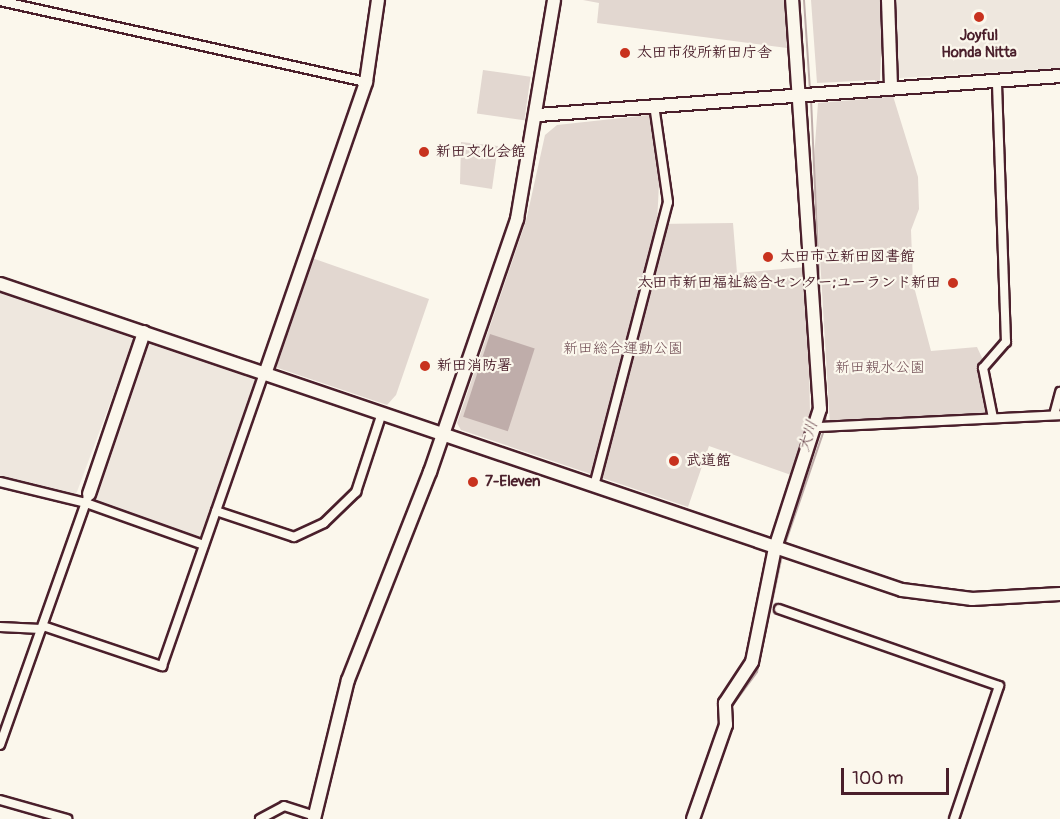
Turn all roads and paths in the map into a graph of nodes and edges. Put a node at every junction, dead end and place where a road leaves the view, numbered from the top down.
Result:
1 (378, 0) edge
2 (554, 0) edge
3 (792, 0) edge
4 (888, 0) edge
5 (0, 1) edge
6 (1060, 76) edge
7 (997, 81) junction
8 (366, 82) junction
9 (891, 88) junction
10 (802, 94) junction
11 (654, 105) junction
12 (538, 116) junction
13 (0, 284) edge
14 (144, 332) junction
15 (265, 374) junction
16 (1060, 392) edge
17 (382, 413) junction
18 (1057, 415) edge
19 (993, 418) junction
20 (818, 427) junction
21 (443, 435) junction
22 (0, 482) edge
23 (594, 486) junction
24 (88, 499) junction
25 (216, 511) junction
26 (204, 544) junction
27 (781, 550) junction
28 (1060, 594) edge
29 (780, 609) dead end
30 (0, 627) edge
31 (42, 628) junction
32 (0, 745) edge
33 (0, 800) edge
34 (314, 817) edge
35 (67, 819) edge
36 (260, 819) edge
37 (693, 819) edge
38 (954, 819) edge

1 - 8 street
2 - 12 street
3 - 10 street
4 - 9 street
5 - 8 street
6 - 7 street
7 - 9 street
7 - 19 street
8 - 15 street
9 - 10 street
10 - 11 street
10 - 20 street
11 - 12 street
11 - 23 street
12 - 21 street
13 - 14 street
14 - 15 street
14 - 24 street
15 - 17 street
15 - 25 street
16 - 18 street
17 - 21 street
17 - 25 street
18 - 19 street
19 - 20 street
20 - 27 street
21 - 23 street
21 - 34 street
22 - 24 street
23 - 27 street
24 - 26 street
24 - 31 street
25 - 26 street
26 - 31 street
27 - 28 street
27 - 37 street
29 - 38 street
30 - 31 street
31 - 32 street
33 - 35 street
34 - 36 street

